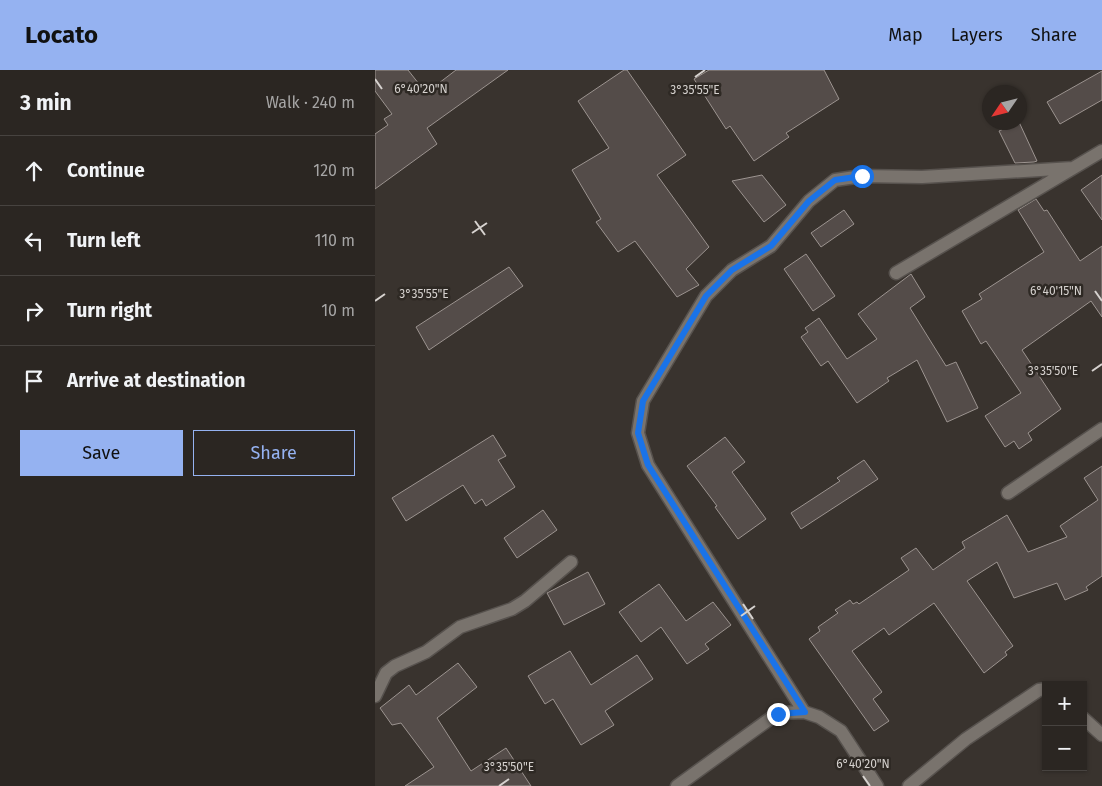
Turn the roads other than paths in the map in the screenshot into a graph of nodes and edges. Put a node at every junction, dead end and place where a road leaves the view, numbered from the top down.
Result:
1 (1102, 151) edge
2 (1073, 168) junction
3 (896, 273) dead end
4 (1102, 429) edge
5 (1008, 493) dead end
6 (571, 562) dead end
7 (1042, 690) edge
8 (375, 696) edge
9 (805, 712) junction
10 (1087, 722) edge
11 (1102, 735) edge
12 (677, 786) edge
13 (877, 786) edge
14 (909, 786) edge

1 - 2 street
2 - 3 street
2 - 9 street
4 - 5 street
6 - 8 street
7 - 14 street
9 - 12 street
9 - 13 street
10 - 11 street

